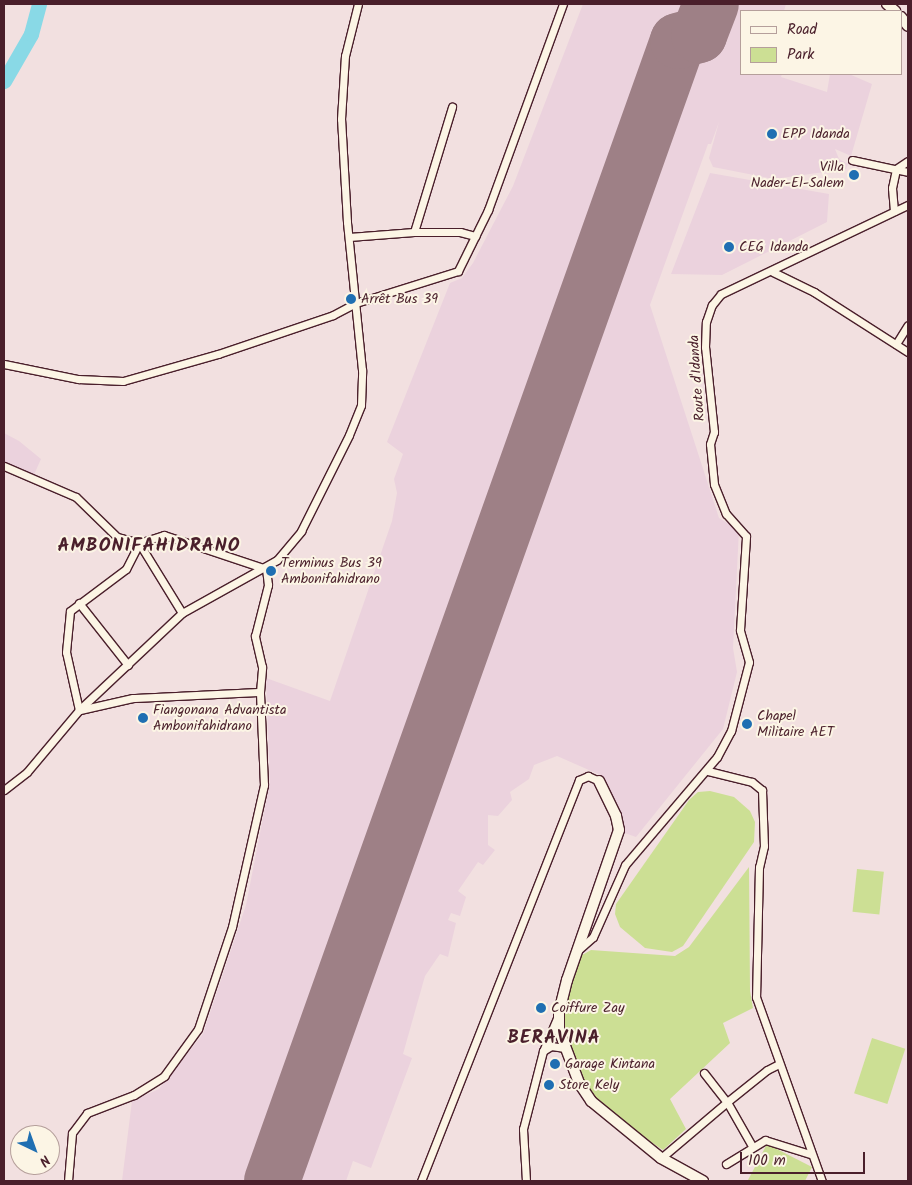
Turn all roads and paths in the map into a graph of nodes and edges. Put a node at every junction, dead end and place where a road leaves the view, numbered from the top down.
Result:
1 (358, 4) edge
2 (563, 4) edge
3 (452, 107) dead end
4 (852, 160) dead end
5 (908, 161) edge
6 (896, 169) junction
7 (908, 172) edge
8 (908, 205) edge
9 (894, 211) junction
10 (414, 232) junction
11 (475, 236) junction
12 (349, 237) junction
13 (773, 272) junction
14 (356, 303) junction
15 (908, 326) edge
16 (896, 344) junction
17 (908, 352) edge
18 (4, 364) edge
19 (4, 466) edge
20 (139, 543) junction
21 (266, 569) junction
22 (79, 604) junction
23 (182, 613) junction
24 (128, 664) junction
25 (260, 692) junction
26 (80, 710) junction
27 (708, 771) junction
28 (600, 781) joint
29 (4, 790) edge
30 (577, 951) junction
31 (559, 1012) junction
32 (565, 1048) junction
33 (543, 1051) junction
34 (779, 1064) junction
35 (704, 1073) dead end
36 (727, 1102) junction
37 (752, 1146) junction
38 (810, 1154) junction
39 (661, 1158) junction
40 (726, 1164) dead end
41 (68, 1181) edge
42 (421, 1181) edge
43 (526, 1181) edge
44 (703, 1181) edge
45 (822, 1181) edge

1 - 12 street
2 - 11 street
3 - 10 street
4 - 6 street
5 - 6 street
6 - 7 street
6 - 9 street
8 - 9 street, Route d'Idanda
9 - 13 street, Route d'Idanda
10 - 11 street
10 - 12 street
11 - 14 street
12 - 14 street
13 - 16 street
13 - 27 street, Route d'Idanda
14 - 18 street
14 - 21 street
15 - 16 street
16 - 17 street
19 - 20 street
20 - 21 street
20 - 22 street
20 - 23 street
21 - 23 street
21 - 25 street
22 - 24 street
22 - 26 street
23 - 24 street
24 - 26 street
25 - 26 street
25 - 41 street
26 - 29 street
27 - 30 street, Route d'Idanda
27 - 34 street
28 - 30 street
28 - 42 street
30 - 31 street
31 - 32 street
31 - 33 street
32 - 33 street
32 - 39 street
33 - 43 street
34 - 36 street
34 - 38 street
35 - 36 street
36 - 37 street
36 - 39 street
37 - 38 street
37 - 40 street
38 - 45 street
39 - 44 street

